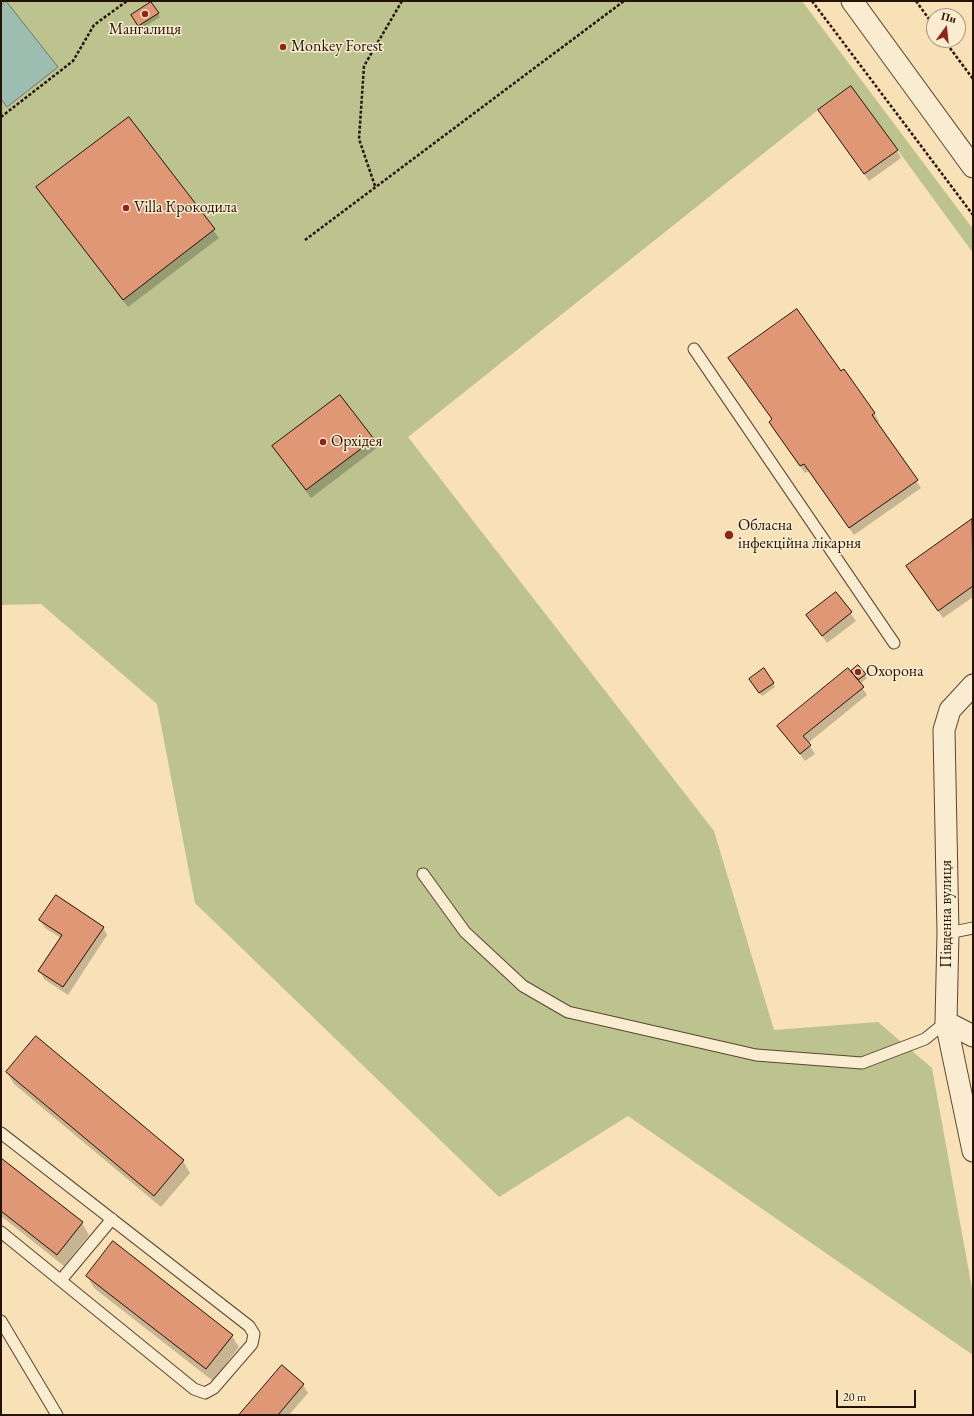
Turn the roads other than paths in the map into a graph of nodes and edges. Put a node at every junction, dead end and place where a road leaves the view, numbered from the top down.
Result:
1 (852, 1) edge
2 (973, 168) edge
3 (694, 349) dead end
4 (894, 643) dead end
5 (973, 685) edge
6 (423, 874) dead end
7 (973, 928) edge
8 (948, 933) junction
9 (946, 1022) junction
10 (973, 1036) edge
11 (1, 1133) edge
12 (973, 1151) edge
13 (112, 1219) junction
14 (1, 1232) edge
15 (60, 1280) junction
16 (1, 1321) edge
17 (57, 1415) edge

1 - 2 street
3 - 4 lane
5 - 8 street, Південна вулиця
6 - 9 lane
7 - 8 lane
8 - 9 street, Південна вулиця
9 - 10 street
9 - 12 street, Південна вулиця
11 - 13 lane
13 - 15 lane
13 - 15 lane
14 - 15 lane
16 - 17 lane

